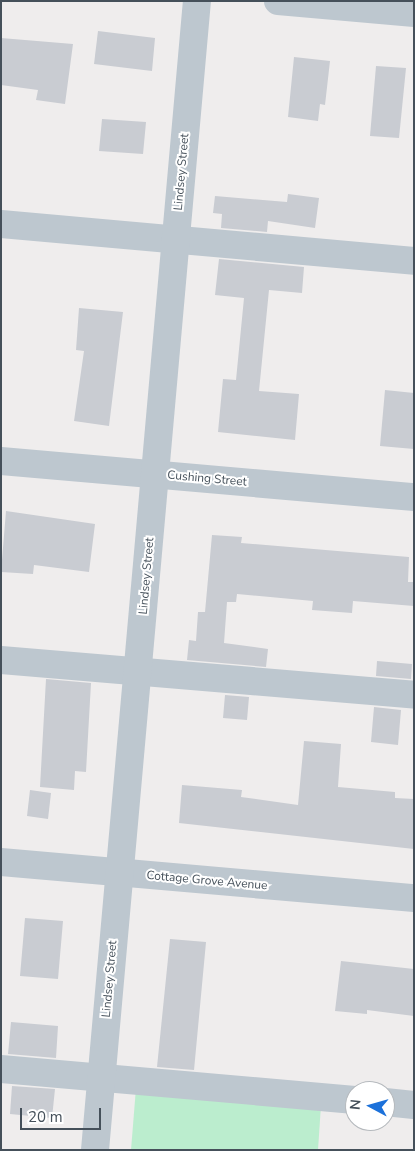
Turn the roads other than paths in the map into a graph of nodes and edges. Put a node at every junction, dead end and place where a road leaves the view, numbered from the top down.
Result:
1 (197, 1) edge
2 (278, 1) edge
3 (414, 13) edge
4 (1, 224) edge
5 (177, 240) junction
6 (414, 261) edge
7 (1, 461) edge
8 (156, 475) junction
9 (414, 497) edge
10 (1, 660) edge
11 (138, 672) junction
12 (414, 695) edge
13 (1, 862) edge
14 (120, 873) junction
15 (414, 898) edge
16 (1, 1068) edge
17 (102, 1078) junction
18 (345, 1099) edge
19 (395, 1103) edge
20 (414, 1105) edge
21 (95, 1150) edge

1 - 5 street, Lindsey Street
2 - 3 street
4 - 5 street
5 - 6 street
5 - 8 street, Lindsey Street
7 - 8 street, Cushing Street
8 - 9 street, Cushing Street
8 - 11 street, Lindsey Street
10 - 11 street
11 - 12 street
11 - 14 street, Lindsey Street
13 - 14 street, Cottage Grove Avenue
14 - 15 street, Cottage Grove Avenue
14 - 17 street, Lindsey Street
16 - 17 street
17 - 18 street
17 - 21 street, Lindsey Street
19 - 20 street

